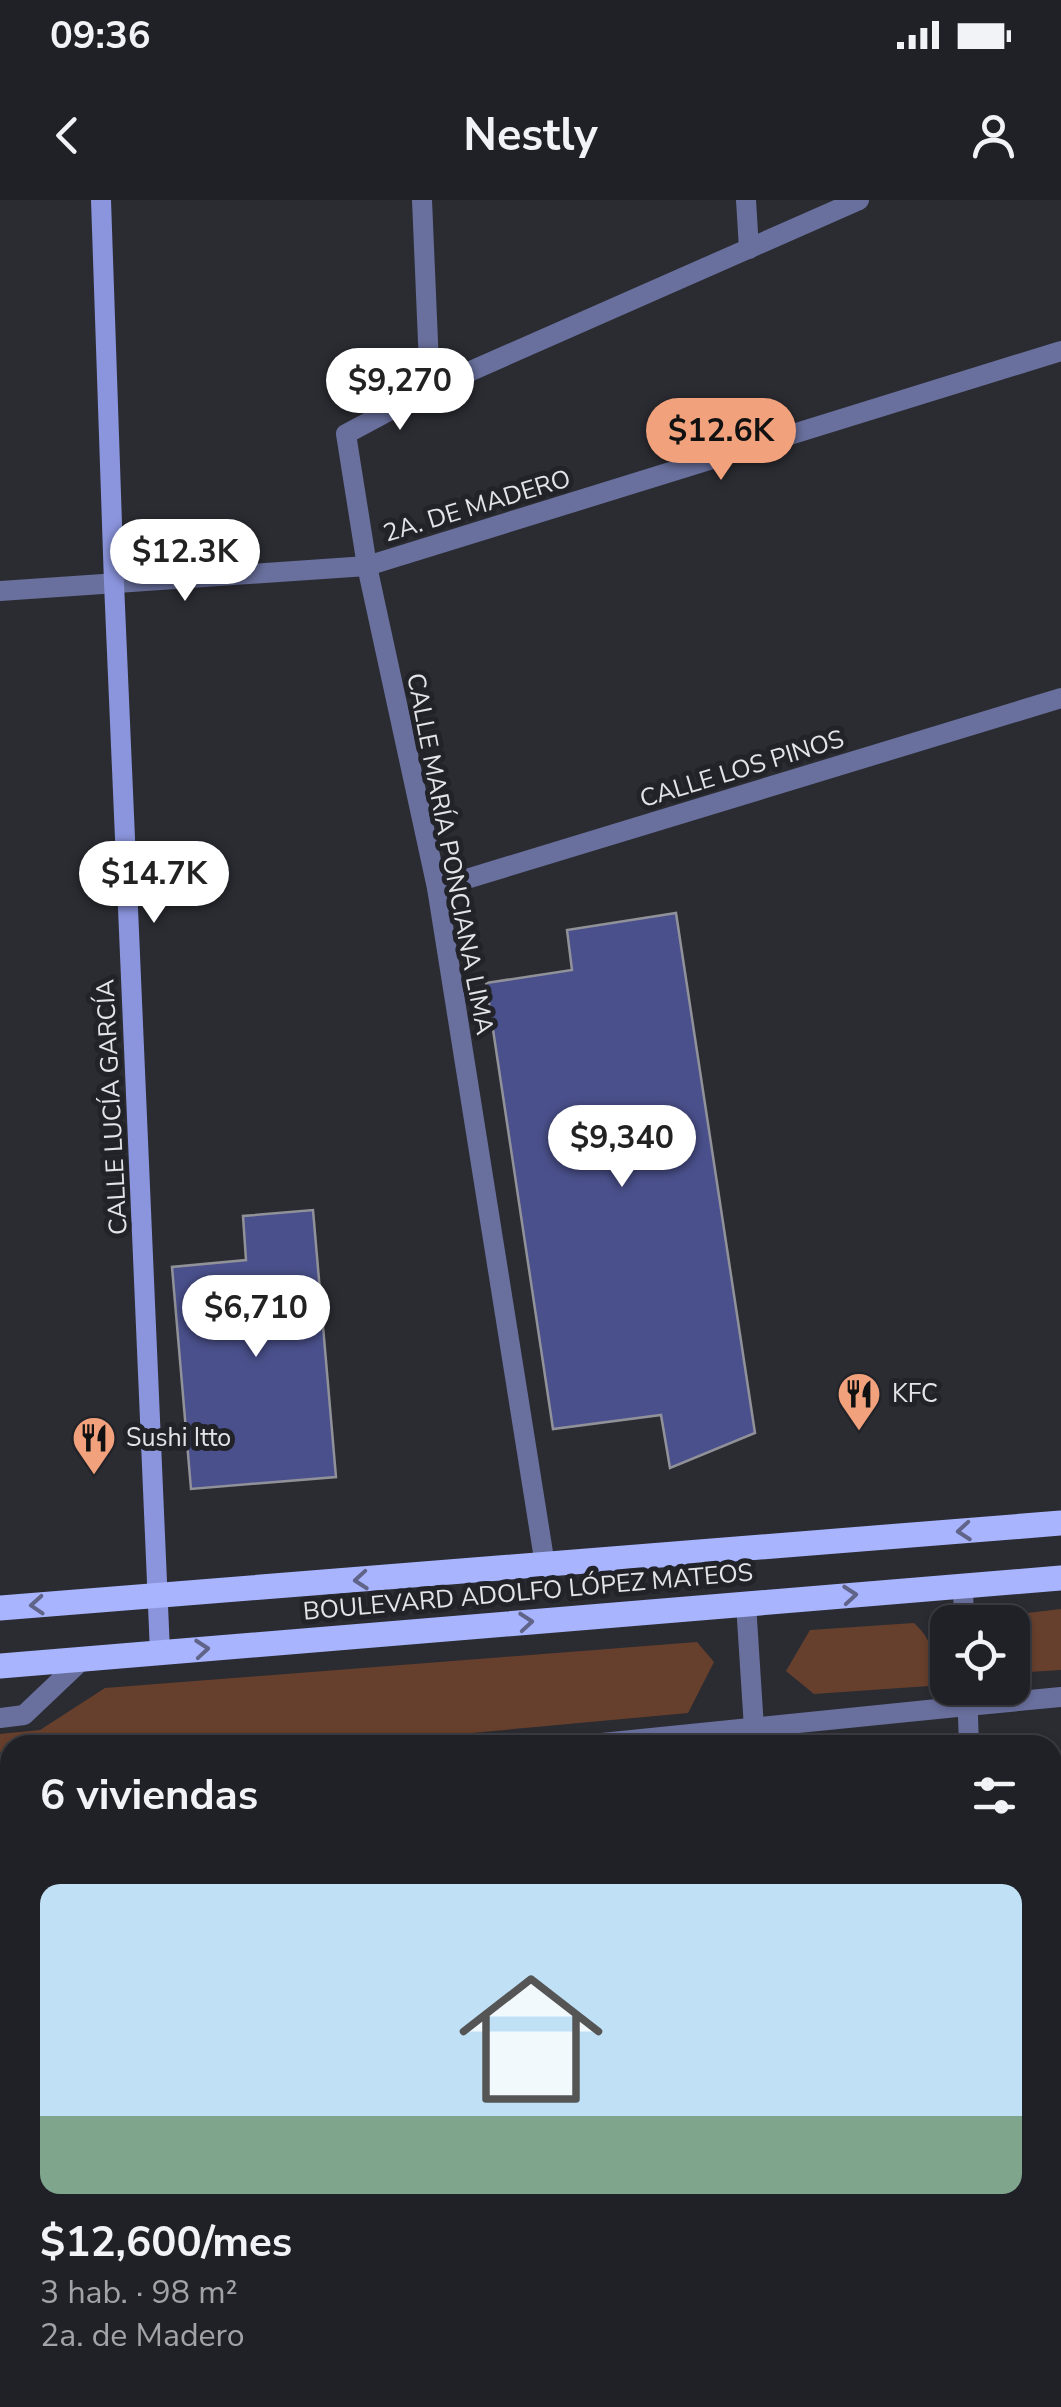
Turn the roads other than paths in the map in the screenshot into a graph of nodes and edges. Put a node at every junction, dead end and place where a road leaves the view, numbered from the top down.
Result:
1 (100, 200) edge
2 (422, 200) edge
3 (746, 200) edge
4 (860, 200) edge
5 (749, 249) junction
6 (1061, 351) edge
7 (430, 389) junction
8 (367, 566) junction
9 (114, 584) junction
10 (0, 591) edge
11 (1061, 698) edge
12 (437, 888) junction
13 (1061, 1523) edge
14 (545, 1565) junction
15 (1061, 1578) edge
16 (963, 1586) junction
17 (159, 1597) junction
18 (746, 1604) junction
19 (964, 1605) edge
20 (0, 1608) edge
21 (160, 1652) junction
22 (83, 1659) junction
23 (0, 1666) edge
24 (1030, 1697) edge
25 (1061, 1697) edge
26 (930, 1702) edge
27 (967, 1705) edge
28 (0, 1718) edge
29 (754, 1728) junction
30 (683, 1735) edge
31 (969, 1735) edge

1 - 9 street, CALLE LUCÍA GARCÍA
2 - 7 street
3 - 5 street
4 - 5 street
5 - 7 street
6 - 8 street, 2A. DE MADERO
7 - 8 street, CALLE MARÍA PONCIANA LIMA
8 - 9 street, 2A. DE MADERO
8 - 12 street, CALLE MARÍA PONCIANA LIMA
9 - 10 street, 2A. DE MADERO
9 - 17 street, CALLE LUCÍA GARCÍA
11 - 12 street, CALLE LOS PINOS
12 - 14 street, CALLE MARÍA PONCIANA LIMA
13 -> 14 main road, BOULEVARD ADOLFO LÓPEZ MATEOS
14 -> 17 main road, BOULEVARD ADOLFO LÓPEZ MATEOS
15 - 16 main road, BOULEVARD ADOLFO LÓPEZ MATEOS
18 -> 16 main road, BOULEVARD ADOLFO LÓPEZ MATEOS
16 - 19 street
17 -> 20 main road, BOULEVARD ADOLFO LÓPEZ MATEOS
17 - 21 street, CALLE LUCÍA GARCÍA
21 -> 18 main road, BOULEVARD ADOLFO LÓPEZ MATEOS
18 - 29 street
21 - 22 main road, BOULEVARD ADOLFO LÓPEZ MATEOS
22 - 23 main road, BOULEVARD ADOLFO LÓPEZ MATEOS
22 - 28 street
24 - 25 street
26 - 29 street
27 - 31 street
29 - 30 street

